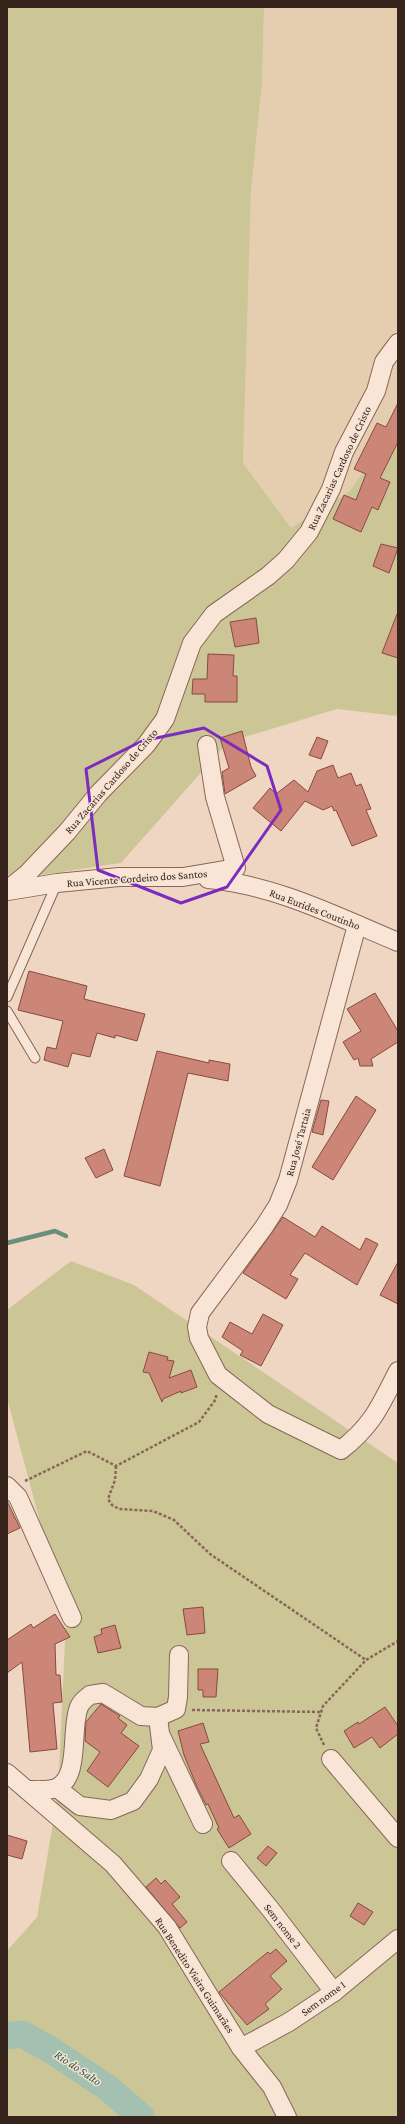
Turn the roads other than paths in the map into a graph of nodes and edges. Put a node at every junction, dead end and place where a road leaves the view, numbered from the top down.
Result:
1 (398, 343) edge
2 (207, 745) dead end
3 (183, 877) junction
4 (57, 883) junction
5 (7, 890) edge
6 (357, 925) junction
7 (398, 942) edge
8 (7, 997) edge
9 (7, 1011) edge
10 (35, 1058) dead end
11 (398, 1371) edge
12 (8, 1488) edge
13 (72, 1618) dead end
14 (179, 1655) dead end
15 (158, 1717) junction
16 (161, 1735) junction
17 (331, 1759) road end
18 (7, 1773) edge
19 (57, 1788) junction
20 (28, 1790) junction
21 (203, 1824) dead end
22 (398, 1838) edge
23 (231, 1861) dead end
24 (398, 1939) edge
25 (334, 1992) junction
26 (242, 2048) junction
27 (287, 2117) edge

1 - 5 street, Rua Zacarias Cardoso de Cristo
2 - 3 street, Rua Vicente Cordeiro dos Santos
3 - 4 street, Rua Vicente Cordeiro dos Santos
3 - 6 street, Rua Eurides Coutinho
4 - 5 street, Rua Vicente Cordeiro dos Santos
4 - 8 lane
6 - 7 street, Rua Eurides Coutinho
6 - 11 street, Rua José Tartaia
9 - 10 lane
12 - 13 street
14 - 15 street
15 - 16 street
15 - 19 street
16 - 19 street
16 - 21 street
17 - 22 street
18 - 20 street, Rua Benedito Vieira Guimarães
19 - 20 street
20 - 26 street, Rua Benedito Vieira Guimarães
23 - 25 street, Sem nome 2
24 - 25 street, Sem nome 1
25 - 26 street, Sem nome 1
26 - 27 street, Rua Benedito Vieira Guimarães

